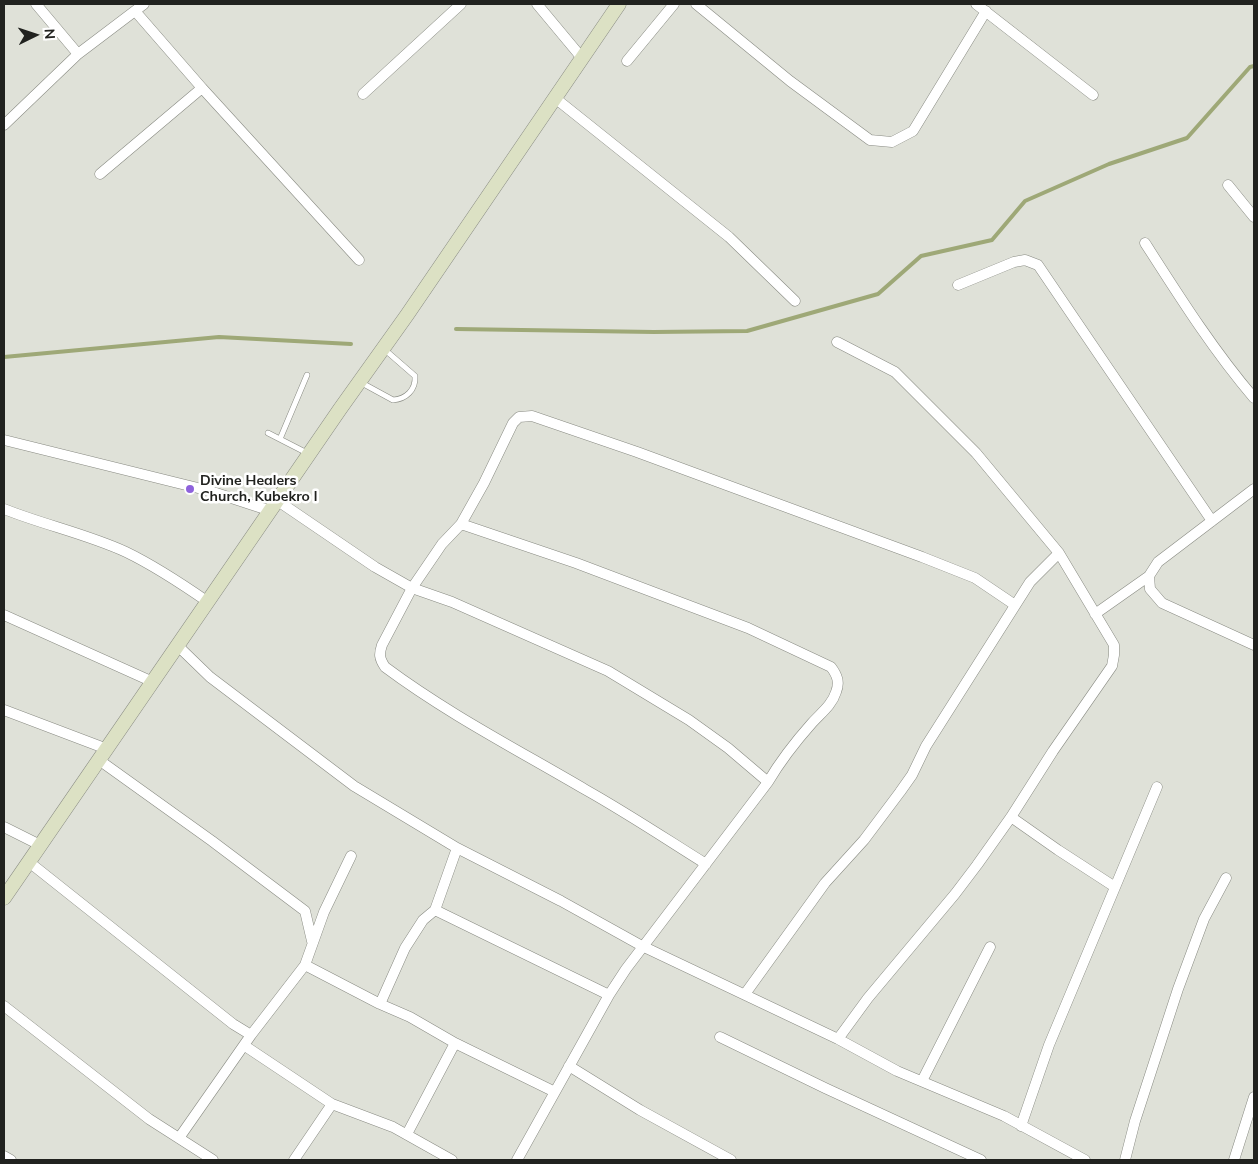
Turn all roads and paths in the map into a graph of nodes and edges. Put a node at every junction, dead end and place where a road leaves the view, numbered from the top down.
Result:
1 (36, 4) edge
2 (144, 4) edge
3 (461, 4) edge
4 (537, 4) edge
5 (619, 4) edge
6 (674, 4) edge
7 (696, 4) edge
8 (976, 4) edge
9 (135, 11) junction
10 (986, 11) junction
11 (78, 54) junction
12 (582, 58) junction
13 (627, 61) dead end
14 (202, 88) junction
15 (363, 94) dead end
16 (1093, 96) dead end
17 (554, 98) junction
18 (4, 125) edge
19 (100, 174) dead end
20 (1228, 185) dead end
21 (1254, 217) edge
22 (1145, 243) dead end
23 (359, 260) dead end
24 (958, 285) dead end
25 (795, 302) dead end
26 (837, 342) dead end
27 (383, 349) junction
28 (307, 375) dead end
29 (360, 382) junction
30 (1254, 398) edge
31 (268, 432) dead end
32 (280, 439) junction
33 (4, 440) edge
34 (310, 454) junction
35 (1254, 489) edge
36 (275, 506) junction
37 (4, 509) edge
38 (1212, 521) junction
39 (461, 524) junction
40 (1059, 553) junction
41 (1149, 576) junction
42 (412, 588) junction
43 (208, 602) junction
44 (1015, 605) junction
45 (1095, 614) junction
46 (4, 615) edge
47 (1254, 645) edge
48 (178, 646) junction
49 (153, 682) junction
50 (4, 710) edge
51 (103, 754) junction
52 (768, 782) junction
53 (1157, 788) dead end
54 (1011, 817) junction
55 (4, 827) edge
56 (40, 846) junction
57 (457, 848) junction
58 (350, 856) dead end
59 (29, 862) junction
60 (706, 864) junction
61 (1226, 878) dead end
62 (1115, 887) junction
63 (4, 898) edge
64 (305, 910) junction
65 (434, 910) junction
66 (324, 912) junction
67 (312, 941) junction
68 (642, 946) junction
69 (990, 947) dead end
70 (305, 965) junction
71 (745, 994) junction
72 (609, 995) junction
73 (380, 1004) junction
74 (4, 1006) edge
75 (251, 1035) junction
76 (720, 1037) dead end
77 (838, 1039) junction
78 (455, 1043) junction
79 (244, 1046) junction
80 (569, 1066) junction
81 (922, 1081) junction
82 (555, 1092) junction
83 (1254, 1097) edge
84 (332, 1104) junction
85 (1021, 1126) junction
86 (407, 1134) junction
87 (178, 1138) junction
88 (4, 1156) edge
89 (209, 1159) edge
90 (521, 1159) edge
91 (11, 1160) edge
92 (294, 1160) edge
93 (452, 1160) edge
94 (731, 1160) edge
95 (982, 1160) edge
96 (1085, 1160) edge
97 (1125, 1160) edge
98 (1234, 1160) edge

1 - 11 street
2 - 9 street
3 - 15 street
4 - 12 street
5 - 12 main road
6 - 13 street
7 - 10 street
8 - 10 street
9 - 11 street
9 - 14 street
10 - 16 street
11 - 18 street
12 - 17 main road
14 - 19 street
14 - 23 street
17 - 25 street
17 - 27 main road
20 - 21 street
22 - 30 street
24 - 38 street
26 - 40 street
27 - 29 main road
27 - 29 lane
28 - 32 lane
29 - 34 main road
31 - 32 lane
32 - 34 lane
33 - 36 street
34 - 36 main road
35 - 38 street
36 - 42 street
36 - 43 main road
37 - 43 street
38 - 41 street
39 - 42 street
39 - 44 street
39 - 52 street
40 - 44 street
40 - 45 street
41 - 45 street
41 - 47 street
42 - 52 street
42 - 60 street
43 - 48 main road
44 - 71 street
45 - 54 street
46 - 49 street
48 - 49 main road
48 - 57 street
49 - 51 main road
50 - 51 street
51 - 56 main road
51 - 64 street
52 - 60 street
53 - 62 street
54 - 62 street
54 - 77 street
55 - 56 street
56 - 59 main road
57 - 65 street
57 - 68 street
58 - 66 street
59 - 63 main road
59 - 75 street
60 - 68 street
61 - 97 street
62 - 85 street
64 - 66 street
64 - 67 street
65 - 72 street
65 - 73 street
66 - 67 street
67 - 70 street
68 - 71 street
68 - 72 street
69 - 81 street
70 - 73 street
70 - 75 street
71 - 77 street
72 - 80 street
73 - 78 street
74 - 87 street
75 - 79 street
76 - 95 street
77 - 81 street
78 - 82 street
78 - 86 street
79 - 84 street
79 - 87 street
80 - 82 street
80 - 94 street
81 - 85 street
82 - 90 street
83 - 98 street
84 - 86 street
84 - 92 street
85 - 96 street
86 - 93 street
87 - 89 street
88 - 91 street

